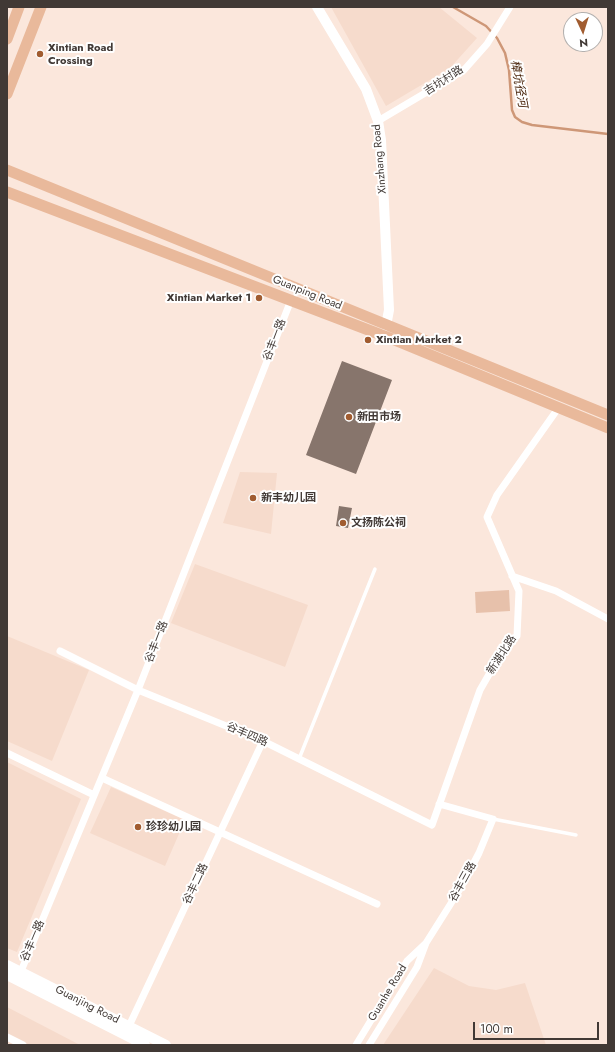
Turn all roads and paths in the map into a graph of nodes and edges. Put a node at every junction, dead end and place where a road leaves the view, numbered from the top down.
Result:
1 (19, 7) edge
2 (40, 7) edge
3 (317, 7) edge
4 (510, 7) edge
5 (7, 39) edge
6 (7, 94) edge
7 (378, 121) junction
8 (7, 164) edge
9 (12, 172) edge
10 (7, 192) edge
11 (7, 198) edge
12 (24, 199) junction
13 (291, 300) junction
14 (386, 326) junction
15 (559, 407) junction
16 (607, 412) edge
17 (608, 428) edge
18 (376, 569) dead end
19 (512, 576) junction
20 (608, 619) edge
21 (60, 651) dead end
22 (138, 690) junction
23 (263, 741) junction
24 (7, 753) edge
25 (299, 759) junction
26 (102, 778) junction
27 (94, 795) junction
28 (439, 804) junction
29 (493, 819) junction
30 (432, 825) joint
31 (220, 832) junction
32 (576, 835) dead end
33 (377, 904) dead end
34 (426, 943) junction
35 (7, 965) edge
36 (7, 975) edge
37 (19, 976) junction
38 (129, 1026) junction
39 (7, 1037) edge
40 (23, 1045) edge
41 (145, 1045) edge
42 (166, 1045) edge
43 (356, 1045) edge
44 (369, 1045) edge

1 - 5 main road
2 - 6 main road
3 - 7 street, Xinzhang Road
4 - 7 street, 吉坑村路
7 - 14 street, Xinzhang Road
8 - 9 main road
9 - 14 main road, Guanping Road
10 - 12 main road, Guanping Road
11 - 12 main road
12 - 13 main road, Guanping Road
13 - 15 main road, Guanping Road
13 - 22 street, 谷丰一路
14 - 16 main road, Guanping Road
15 - 17 main road, Guanping Road
15 - 19 street, 新湖北路
18 - 25 lane
19 - 20 street
19 - 28 street, 新湖北路
21 - 22 street, 谷丰四路
22 - 23 street, 谷丰四路
22 - 26 street, 谷丰一路
23 - 25 street, 谷丰四路
23 - 31 street, 谷丰二路
24 - 27 street
25 - 30 street, 谷丰四路
26 - 27 street, 谷丰一路
26 - 31 street
27 - 37 street, 谷丰一路
28 - 29 street
28 - 30 street, 新湖北路
29 - 32 lane
29 - 34 street, 谷丰三路
31 - 33 street
31 - 38 street, 谷丰二路
34 - 43 street, Guanhe Road
34 - 44 street, Guanhe Road
35 - 37 street, Guanjing Road
36 - 37 street, Guanjing Road
37 - 38 street, Guanjing Road
37 - 41 street, Guanjing Road
38 - 42 street, Guanjing Road
39 - 40 street

